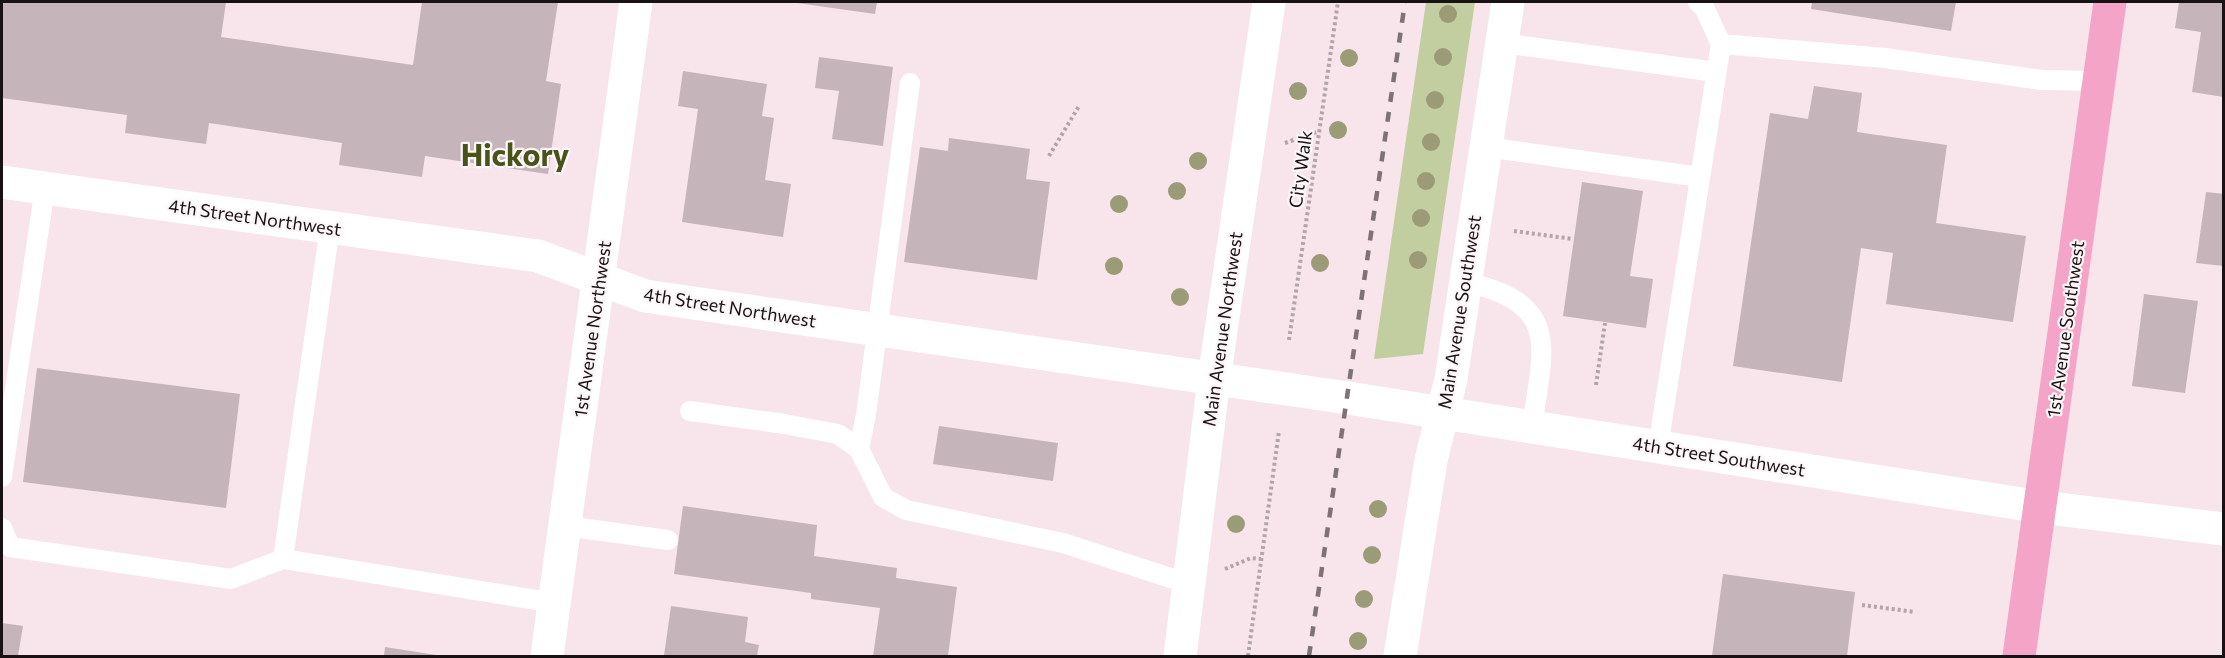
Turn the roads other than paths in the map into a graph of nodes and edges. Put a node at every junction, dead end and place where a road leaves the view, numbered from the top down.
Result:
1 (636, 2) edge
2 (1269, 2) edge
3 (1508, 2) edge
4 (1698, 2) edge
5 (2110, 2) edge
6 (1502, 43) junction
7 (1721, 44) junction
8 (1716, 72) junction
9 (2098, 81) junction
10 (910, 82) dead end
11 (1486, 147) junction
12 (1700, 177) junction
13 (2, 182) edge
14 (45, 188) junction
15 (330, 227) junction
16 (600, 279) junction
17 (1466, 282) junction
18 (877, 329) junction
19 (1214, 379) junction
20 (690, 411) dead end
21 (1443, 412) junction
22 (1532, 427) junction
23 (1658, 447) junction
24 (859, 449) junction
25 (2, 477) edge
26 (2041, 507) junction
27 (565, 526) junction
28 (2, 528) edge
29 (2223, 529) edge
30 (668, 540) dead end
31 (283, 559) junction
32 (1189, 584) junction
33 (555, 603) junction
34 (547, 657) edge
35 (1180, 657) edge
36 (1400, 657) edge
37 (2019, 657) edge

1 - 16 main road, 1st Avenue Northwest
2 - 19 main road, Main Avenue Northwest
3 - 6 main road, Main Avenue Southwest
4 - 7 lane
5 - 9 main road, 1st Avenue Southwest
6 - 8 lane
6 - 11 main road, Main Avenue Southwest
7 - 8 lane
7 - 9 lane
8 - 12 lane
9 - 26 main road, 1st Avenue Southwest
10 - 18 lane
11 - 12 lane
11 - 17 main road, Main Avenue Southwest
12 - 23 lane
13 - 14 main road, 4th Street Northwest
14 - 15 main road, 4th Street Northwest
14 - 25 lane
15 - 16 main road, 4th Street Northwest
15 - 31 lane
16 - 18 main road, 4th Street Northwest
16 - 27 main road, 1st Avenue Northwest
17 - 21 main road, Main Avenue Southwest
17 - 22 lane
18 - 19 main road, 4th Street Northwest
18 - 24 lane
19 - 21 main road, 4th Street Southwest
19 - 32 main road, Main Avenue Northwest
20 - 24 lane
21 - 22 main road, 4th Street Southwest
21 - 36 main road, Main Avenue Southwest
22 - 23 main road, 4th Street Southwest
23 - 26 main road, 4th Street Southwest
24 - 32 lane
26 - 29 main road, 4th Street Southwest
26 - 37 main road, 1st Avenue Southwest
27 - 30 lane
27 - 33 main road, 1st Avenue Northwest
28 - 31 lane
31 - 33 lane
32 - 35 main road, Main Avenue Northwest
33 - 34 main road, 1st Avenue Northwest

